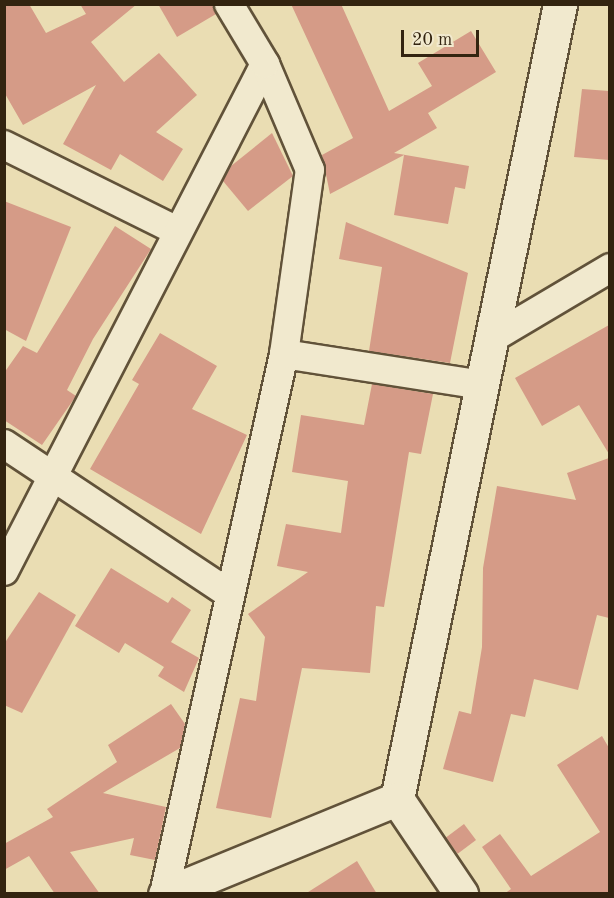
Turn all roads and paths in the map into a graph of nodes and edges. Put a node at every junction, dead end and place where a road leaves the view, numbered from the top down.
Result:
1 (229, 4) edge
2 (560, 4) edge
3 (265, 64) junction
4 (4, 145) edge
5 (177, 231) junction
6 (609, 268) edge
7 (494, 337) junction
8 (284, 354) junction
9 (481, 385) junction
10 (4, 444) edge
11 (54, 476) junction
12 (4, 571) edge
13 (230, 594) junction
14 (397, 799) junction
15 (164, 894) edge
16 (461, 894) edge

1 - 3 street
2 - 7 street
3 - 5 street
3 - 8 street
4 - 5 street
5 - 11 street
6 - 7 street
7 - 9 street
8 - 9 street
8 - 13 street
9 - 14 street
10 - 11 street
11 - 12 street
11 - 13 street
13 - 15 street
14 - 15 street
14 - 16 street

